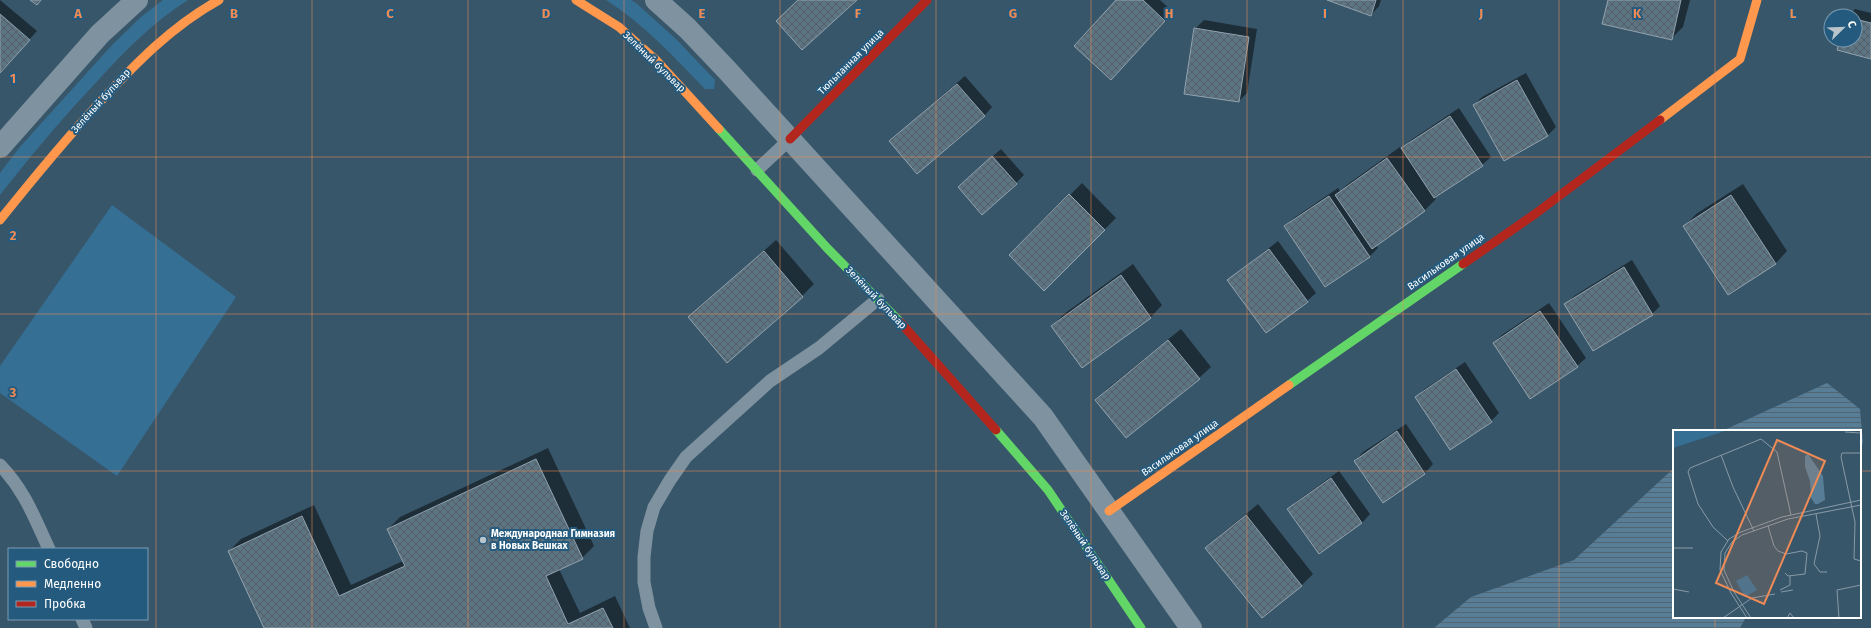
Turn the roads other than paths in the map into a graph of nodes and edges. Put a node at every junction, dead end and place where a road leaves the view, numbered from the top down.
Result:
1 (137, 0) edge
2 (219, 0) edge
3 (576, 0) edge
4 (656, 0) edge
5 (927, 0) edge
6 (1756, 0) edge
7 (790, 139) junction
8 (0, 147) edge
9 (757, 170) junction
10 (0, 220) edge
11 (878, 299) junction
12 (0, 464) edge
13 (1109, 511) junction
14 (50, 548) edge
15 (656, 628) edge
16 (1141, 628) edge
17 (1191, 628) edge

1 - 8 street
2 - 10 street, Зелёный бульвар
3 - 9 street, Зелёный бульвар
4 - 7 street
5 - 7 street, Тюльпанная улица
6 - 13 street, Васильковая улица
7 - 9 lane
7 - 13 street
9 - 11 street, Зелёный бульвар
11 - 15 lane
11 - 16 street, Зелёный бульвар
12 - 14 lane
13 - 17 street

